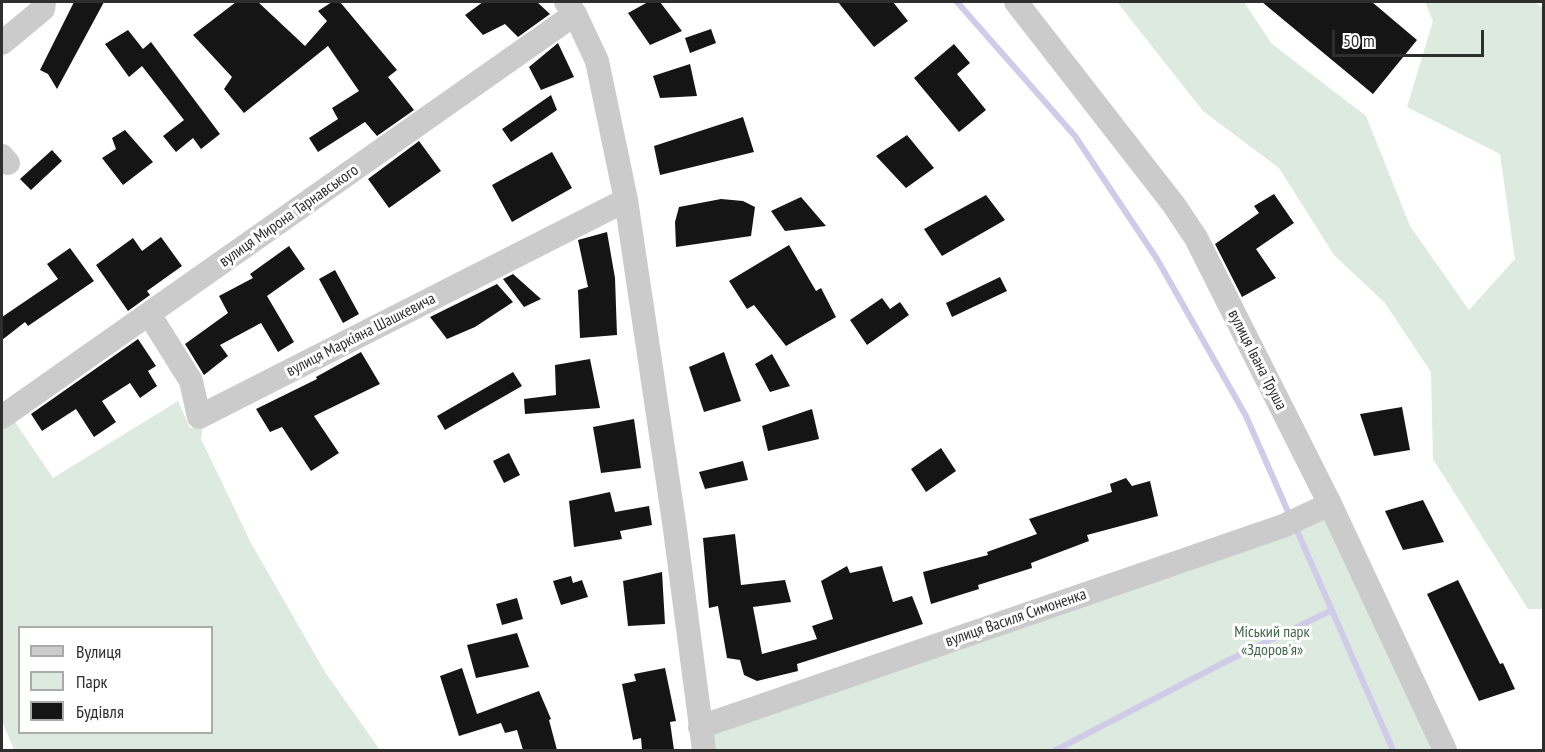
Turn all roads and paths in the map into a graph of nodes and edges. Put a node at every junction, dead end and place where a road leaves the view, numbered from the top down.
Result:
1 (44, 2) edge
2 (1016, 2) edge
3 (571, 8) edge
4 (2, 43) edge
5 (626, 200) junction
6 (149, 314) junction
7 (2, 417) edge
8 (1330, 504) junction
9 (702, 739) edge
10 (1445, 750) edge

1 - 4 street
2 - 8 street, вулиця Івана Труша
3 - 5 street
3 - 6 street, вулиця Мирона Тарнавського
5 - 6 street, вулиця Маркіяна Шашкевича
5 - 9 street
6 - 7 street, вулиця Мирона Тарнавського
8 - 9 street, вулиця Василя Симоненка
8 - 10 street, вулиця Івана Труша

